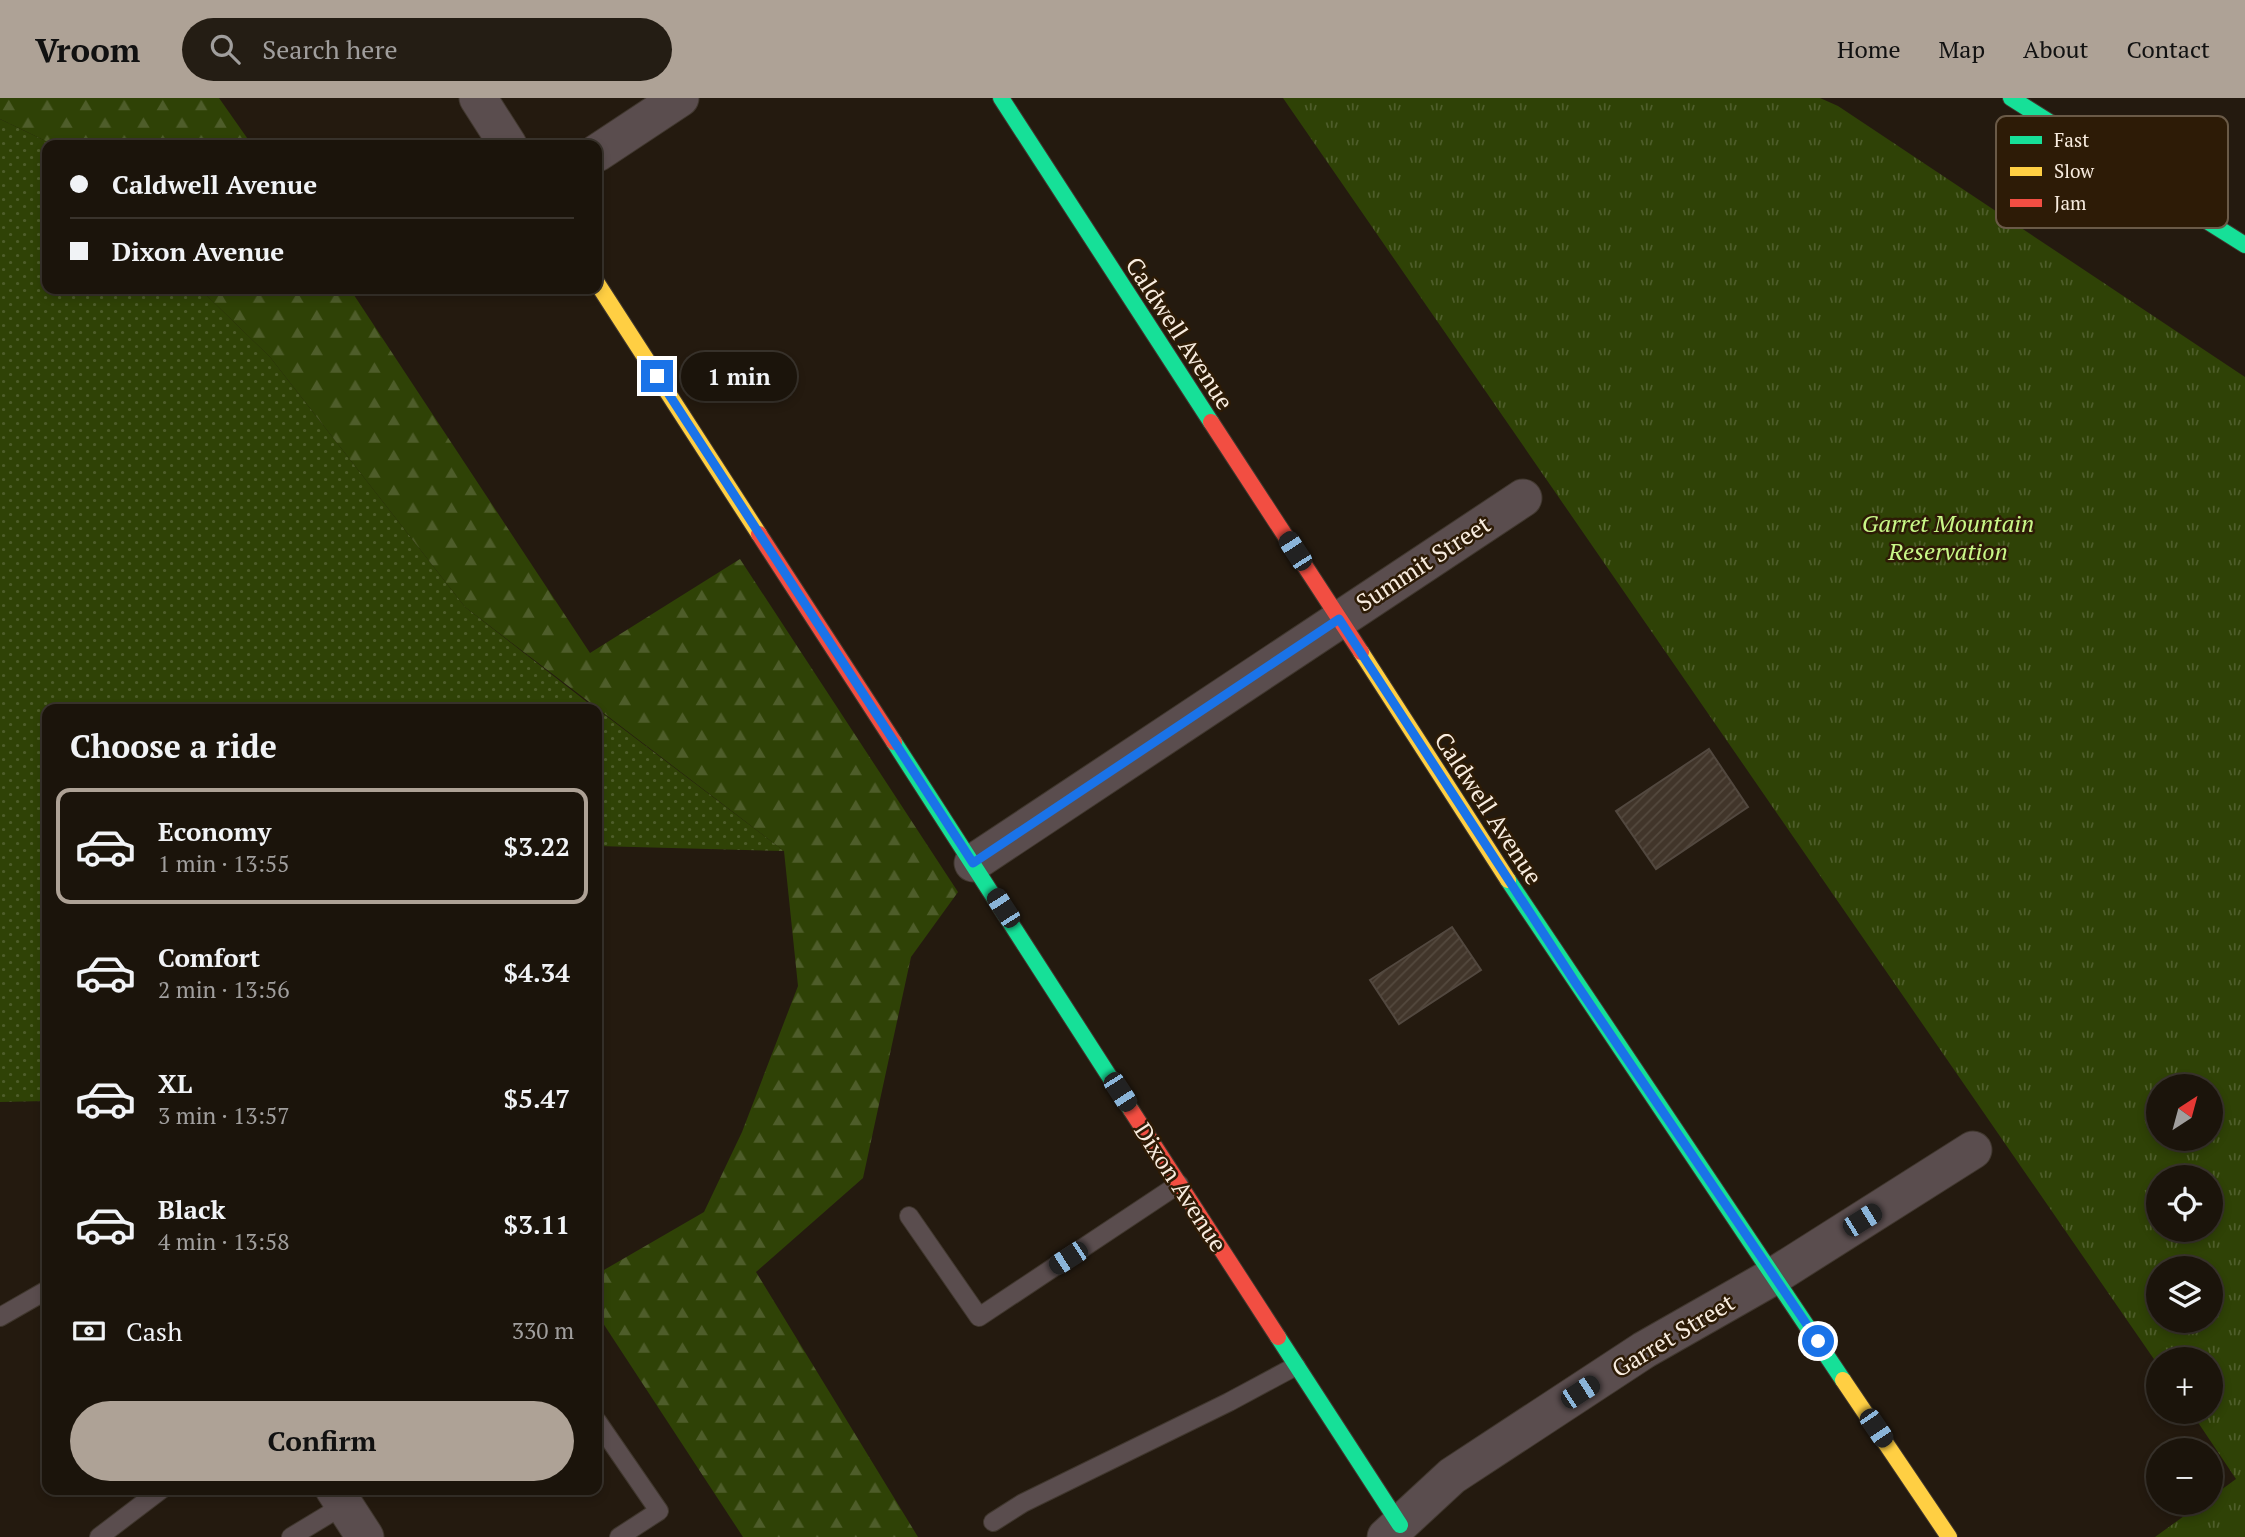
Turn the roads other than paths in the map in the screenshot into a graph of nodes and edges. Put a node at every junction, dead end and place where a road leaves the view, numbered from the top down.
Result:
1 (478, 98) edge
2 (680, 98) edge
3 (1000, 98) edge
4 (2011, 98) edge
5 (2040, 116) edge
6 (505, 140) edge
7 (602, 150) edge
8 (2218, 228) edge
9 (2245, 245) edge
10 (602, 292) edge
11 (1523, 498) dead end
12 (1339, 619) junction
13 (973, 863) junction
14 (1973, 1150) dead end
15 (1179, 1184) junction
16 (909, 1216) dead end
17 (1774, 1276) junction
18 (42, 1293) edge
19 (0, 1317) edge
20 (1296, 1366) junction
21 (602, 1428) edge
22 (154, 1495) edge
23 (339, 1497) edge
24 (993, 1522) dead end
25 (1393, 1531) edge
26 (99, 1537) edge
27 (291, 1537) edge
28 (365, 1537) edge
29 (619, 1537) edge
30 (1949, 1537) edge

1 - 6 street
2 - 7 street
3 - 12 main road, Caldwell Avenue
4 - 5 main road
8 - 9 main road
10 - 13 main road, Dixon Avenue
11 - 12 street, Summit Street
12 - 13 street, Summit Street
12 - 17 main road, Caldwell Avenue
13 - 15 main road, Dixon Avenue
14 - 17 street, Garret Street
15 - 16 lane
15 - 20 main road, Dixon Avenue
17 - 25 street, Garret Street
17 - 30 main road, Caldwell Avenue
18 - 19 lane
20 - 24 lane
20 - 25 main road, Dixon Avenue
21 - 29 lane
22 - 26 lane
23 - 27 lane
23 - 28 street

